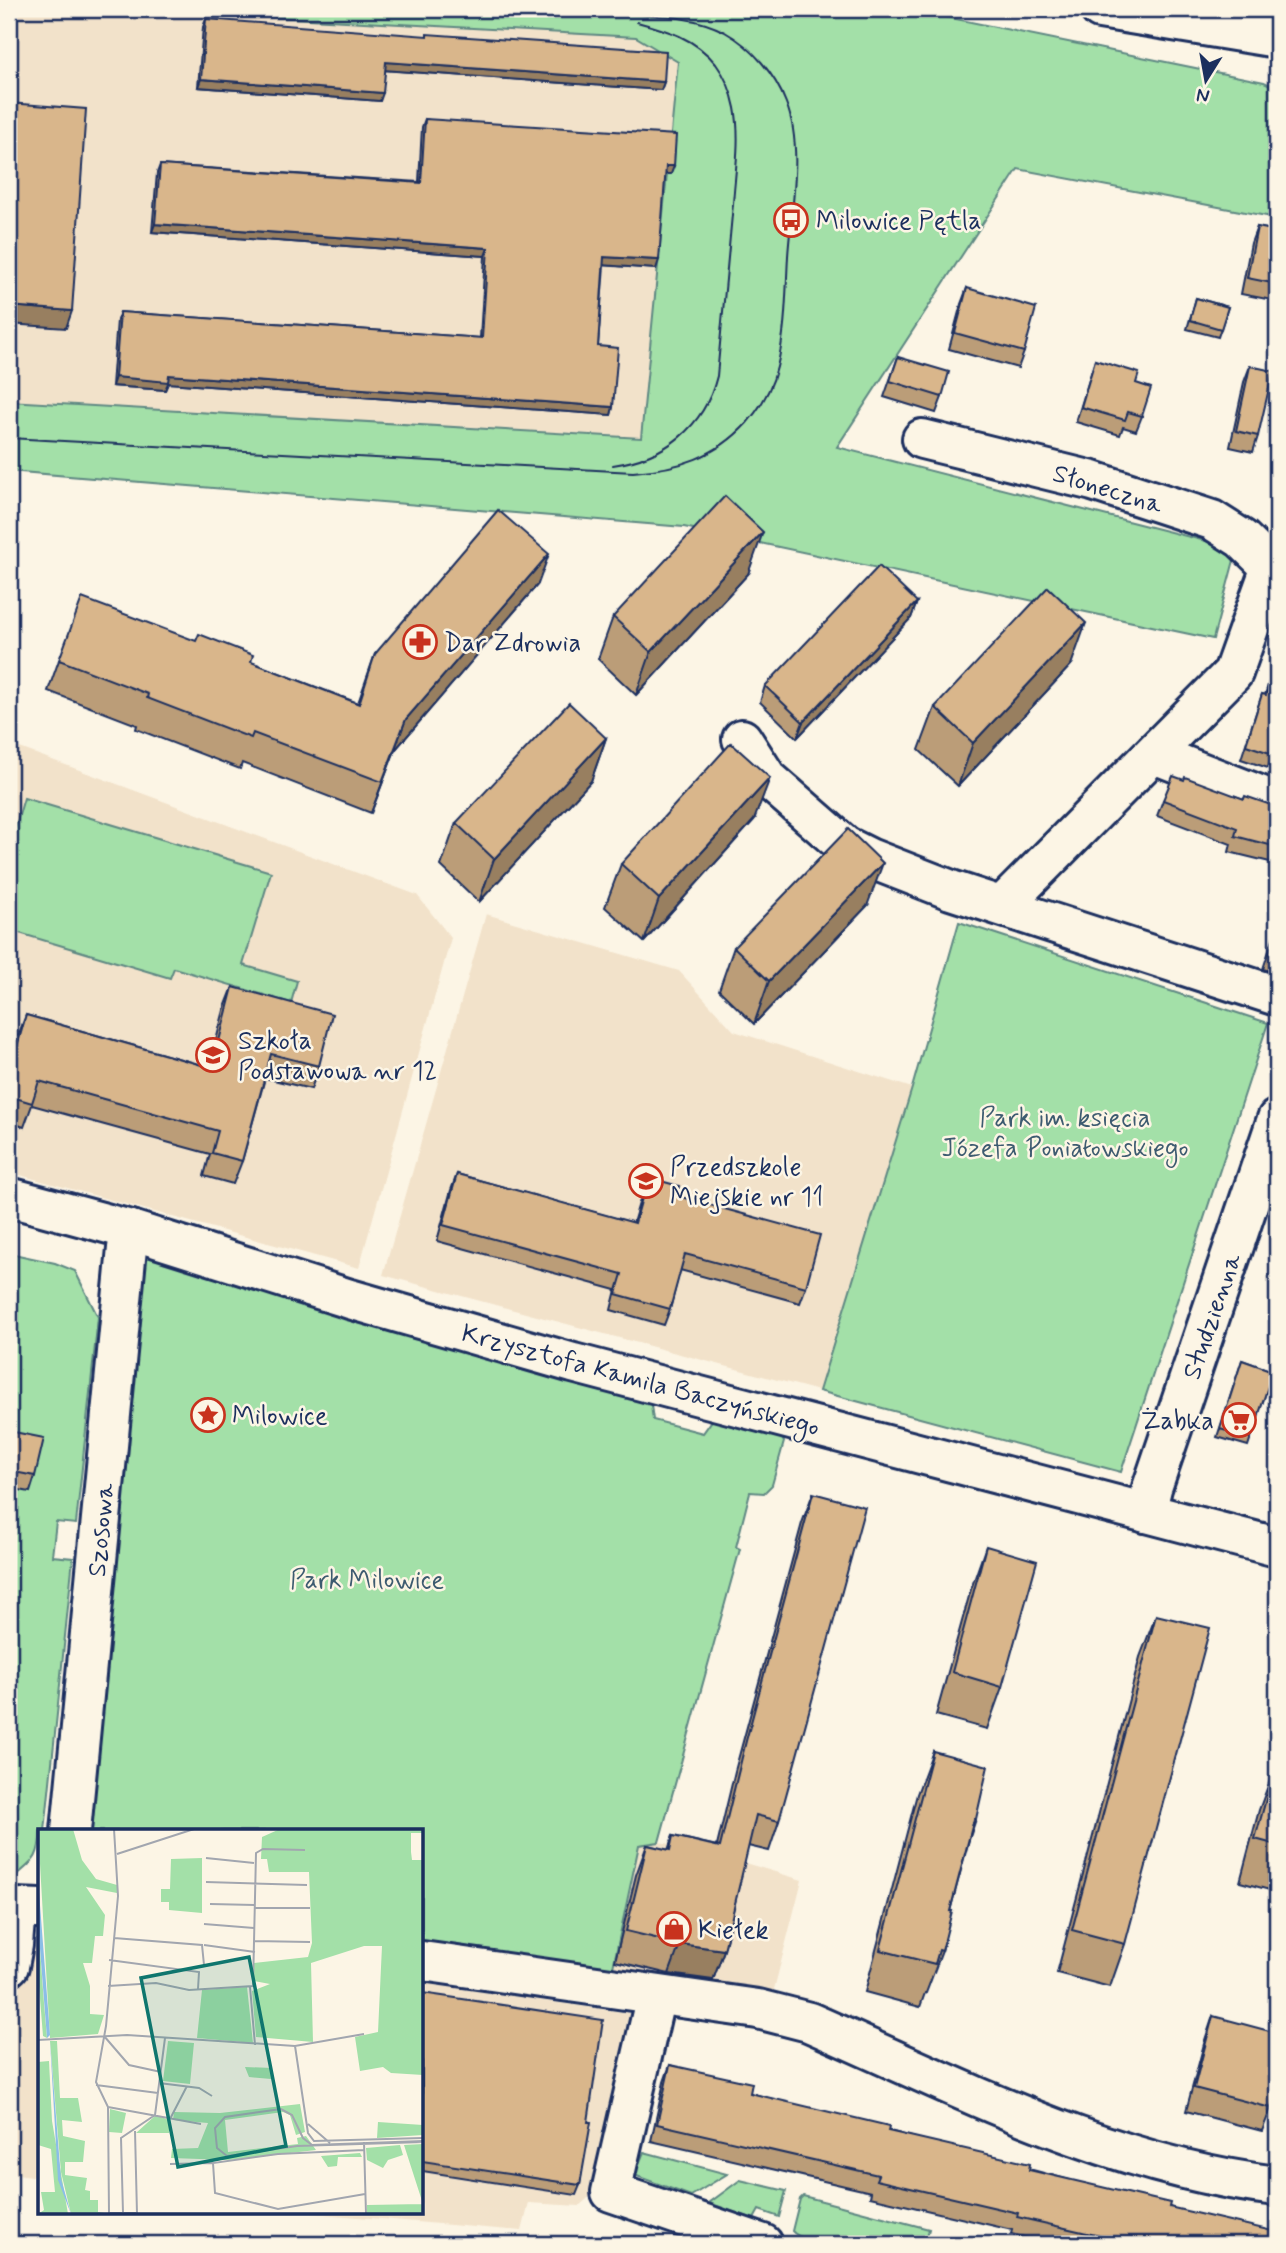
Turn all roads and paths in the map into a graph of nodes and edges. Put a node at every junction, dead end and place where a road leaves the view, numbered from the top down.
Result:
1 (1100, 9) edge
2 (1277, 38) edge
3 (922, 439) dead end
4 (1274, 570) edge
5 (742, 739) dead end
6 (1154, 754) junction
7 (1277, 802) edge
8 (1002, 906) junction
9 (1277, 996) edge
10 (1276, 1129) edge
11 (9, 1197) edge
12 (131, 1230) junction
13 (1146, 1513) junction
14 (1277, 1547) edge
15 (71, 1829) edge
16 (38, 1909) edge
17 (424, 1961) edge
18 (9, 1966) edge
19 (656, 1995) junction
20 (1277, 2186) edge
21 (764, 2244) edge

1 - 2 street
3 - 4 street, Słoneczna
4 - 6 street
5 - 8 street
6 - 7 street
6 - 8 street
8 - 9 street
10 - 13 street, Studzienna
11 - 12 street, Krzysztofa Kamila Baczyńskiego
12 - 13 street, Krzysztofa Kamila Baczyńskiego
12 - 15 street, Szosowa
13 - 14 street, Krzysztofa Kamila Baczyńskiego
16 - 18 street
17 - 19 street
19 - 20 street
19 - 21 street

